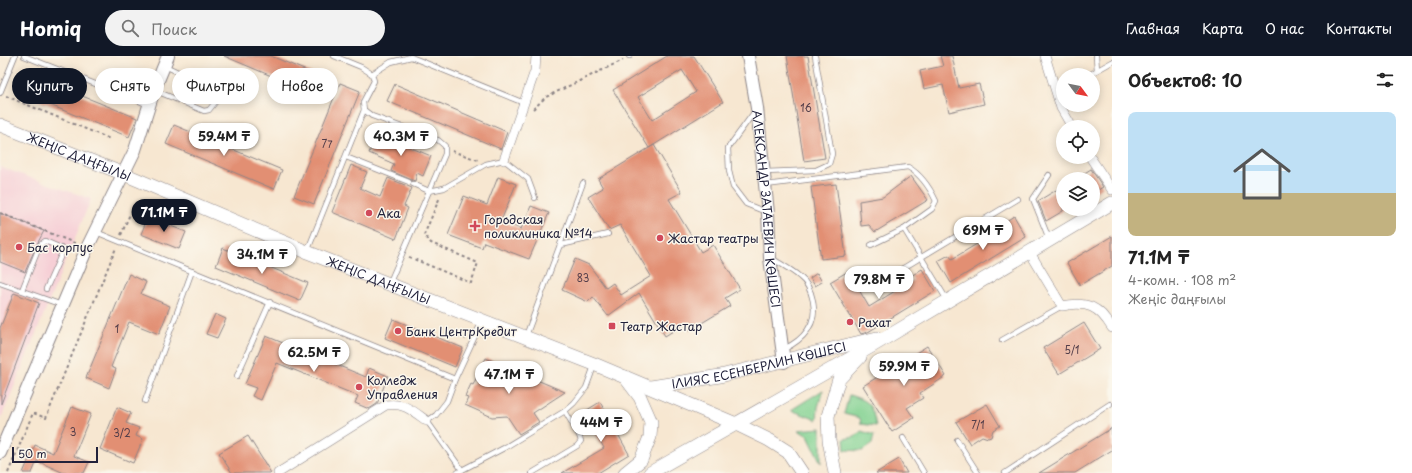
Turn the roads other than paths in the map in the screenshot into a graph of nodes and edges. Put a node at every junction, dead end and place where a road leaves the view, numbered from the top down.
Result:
1 (15, 56) edge
2 (24, 56) edge
3 (334, 56) edge
4 (536, 56) edge
5 (748, 56) edge
6 (815, 56) edge
7 (1045, 56) edge
8 (1096, 56) edge
9 (167, 61) edge
10 (1112, 62) edge
11 (1097, 68) edge
12 (1100, 68) edge
13 (372, 74) junction
14 (1056, 88) edge
15 (0, 93) edge
16 (164, 94) edge
17 (524, 103) junction
18 (150, 105) joint
19 (757, 108) junction
20 (364, 110) junction
21 (0, 126) edge
22 (346, 157) junction
23 (504, 160) junction
24 (1095, 164) edge
25 (763, 172) junction
26 (124, 174) junction
27 (1049, 175) dead end
28 (583, 183) dead end
29 (765, 185) junction
30 (429, 190) junction
31 (1112, 190) edge
32 (535, 198) dead end
33 (1018, 199) dead end
34 (1112, 203) edge
35 (768, 212) junction
36 (904, 229) junction
37 (95, 231) junction
38 (608, 234) dead end
39 (1049, 239) junction
40 (561, 244) junction
41 (871, 245) dead end
42 (1029, 251) junction
43 (307, 252) junction
44 (921, 257) junction
45 (770, 258) junction
46 (192, 271) junction
47 (880, 282) dead end
48 (0, 283) edge
49 (390, 284) junction
50 (46, 289) dead end
51 (22, 290) junction
52 (947, 300) junction
53 (270, 302) junction
54 (63, 306) junction
55 (1062, 306) junction
56 (482, 320) junction
57 (1112, 328) edge
58 (890, 334) junction
59 (526, 336) junction
60 (1002, 340) dead end
61 (872, 346) junction
62 (784, 355) junction
63 (594, 364) junction
64 (237, 376) dead end
65 (624, 376) junction
66 (455, 379) junction
67 (651, 387) junction
68 (145, 401) dead end
69 (1110, 404) dead end
70 (565, 411) junction
71 (427, 421) junction
72 (736, 424) junction
73 (903, 438) dead end
74 (957, 440) dead end
75 (0, 453) edge
76 (462, 470) junction
77 (278, 473) edge
78 (457, 473) edge
79 (532, 473) edge
80 (625, 473) edge
81 (650, 473) edge
82 (802, 473) edge
83 (835, 473) edge
84 (924, 473) edge
85 (978, 473) edge
86 (1005, 473) edge

1 - 15 lane
2 - 18 lane
3 - 13 lane
4 - 17 street
5 - 19 street, АЛЕКСАНДР ЗАТАЕВИЧ КӨШЕСІ
6 - 25 lane
7 - 14 street
8 - 11 lane
9 - 16 lane
10 - 12 lane
13 - 17 lane
13 - 20 lane
17 - 23 street
18 - 26 street
19 - 25 street, АЛЕКСАНДР ЗАТАЕВИЧ КӨШЕСІ
19 - 35 lane
20 - 22 lane
20 - 30 lane
21 - 26 main road, ЖЕҢІС ДАҢҒЫЛЫ
22 - 30 lane
22 - 43 lane
23 - 30 lane
23 - 32 lane
24 - 31 street
25 - 29 street, АЛЕКСАНДР ЗАТАЕВИЧ КӨШЕСІ
26 - 37 street
26 - 43 main road, ЖЕҢІС ДАҢҒЫЛЫ
27 - 39 lane
28 - 40 lane
29 - 35 street, АЛЕКСАНДР ЗАТАЕВИЧ КӨШЕСІ
29 - 36 lane
30 - 49 lane
33 - 44 lane
34 - 39 main road
35 - 45 street, АЛЕКСАНДР ЗАТАЕВИЧ КӨШЕСІ
36 - 41 lane
36 - 44 lane
37 - 46 lane
37 - 54 street
38 - 40 lane
39 - 42 main road
40 - 59 lane
42 - 52 main road
42 - 55 street
43 - 49 main road, ЖЕҢІС ДАҢҒЫЛЫ
44 - 47 lane
44 - 52 lane
45 - 62 street, АЛЕКСАНДР ЗАТАЕВИЧ КӨШЕСІ
45 - 62 lane
46 - 53 lane
46 - 68 lane
48 - 51 lane
49 - 56 main road, ЖЕҢІС ДАҢҒЫЛЫ
50 - 51 lane
51 - 54 lane
52 - 58 main road
53 - 64 lane
53 - 66 lane
54 - 75 street
55 - 57 street
55 - 60 lane
56 - 59 main road, ЖЕҢІС ДАҢҒЫЛЫ
56 - 66 lane
58 - 61 main road
58 - 62 main road, ІЛИЯС ЕСЕНБЕРЛИН КӨШЕСІ
59 - 63 main road, ЖЕҢІС ДАҢҒЫЛЫ
61 - 72 main road
61 - 83 main road
62 - 67 main road, ІЛИЯС ЕСЕНБЕРЛИН КӨШЕСІ
63 - 65 main road, ЖЕҢІС ДАҢҒЫЛЫ
63 - 70 lane
65 - 67 main road, ЖЕҢІС ДАҢҒЫЛЫ
65 - 80 main road
66 - 71 lane
67 - 72 main road, ЖЕҢІС ДАҢҒЫЛЫ
69 - 86 lane
70 - 76 lane
70 - 79 lane
71 - 76 lane
71 - 77 street
72 - 81 main road
72 - 82 main road, ЖЕҢІС ДАҢҒЫЛЫ
73 - 84 lane
74 - 85 lane
76 - 78 lane

